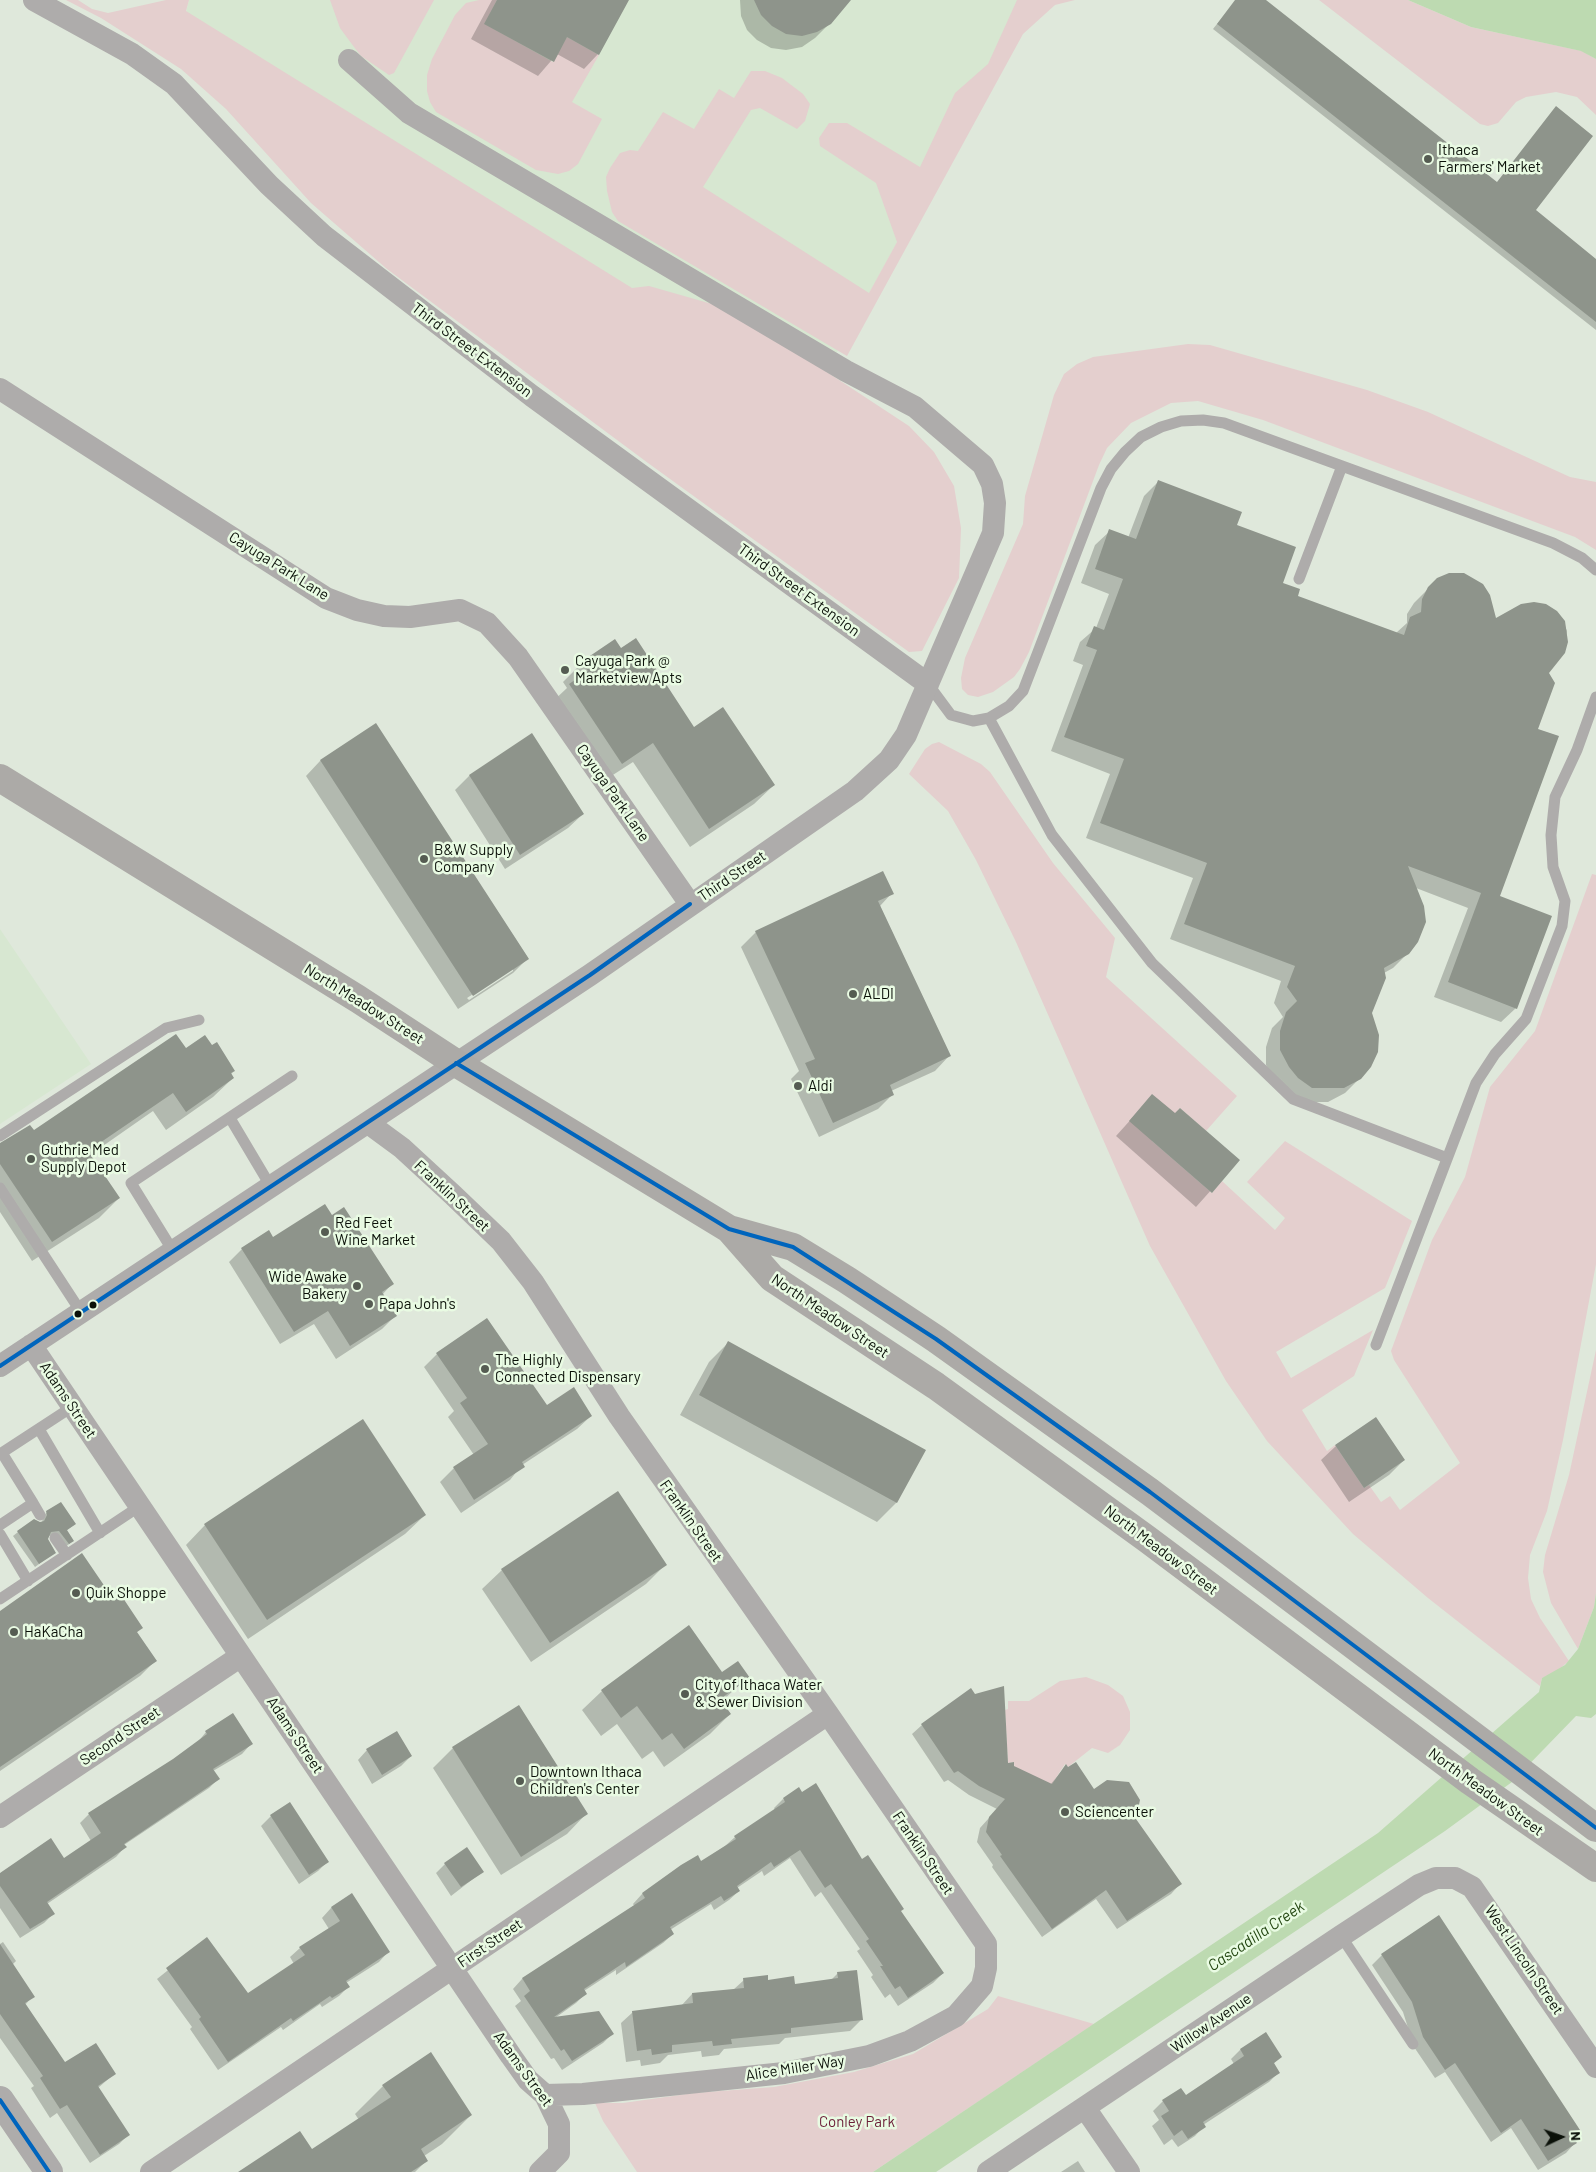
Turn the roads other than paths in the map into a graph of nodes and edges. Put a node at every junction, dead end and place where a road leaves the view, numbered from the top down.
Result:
1 (34, 0) edge
2 (348, 60) dead end
3 (0, 389) edge
4 (1342, 466) junction
5 (1596, 570) edge
6 (1300, 579) dead end
7 (928, 684) junction
8 (1596, 698) edge
9 (990, 718) junction
10 (0, 778) edge
11 (690, 904) junction
12 (199, 1020) dead end
13 (456, 1063) junction
14 (292, 1076) dead end
15 (230, 1118) junction
16 (368, 1124) junction
17 (0, 1136) edge
18 (1448, 1158) junction
19 (271, 1187) junction
20 (0, 1188) edge
21 (729, 1229) junction
22 (173, 1252) junction
23 (81, 1312) junction
24 (31, 1345) junction
25 (1376, 1345) dead end
26 (0, 1366) edge
27 (72, 1407) junction
28 (39, 1429) junction
29 (1, 1454) edge
30 (33, 1503) junction
31 (140, 1506) junction
32 (40, 1515) dead end
33 (0, 1525) edge
34 (100, 1533) junction
35 (0, 1534) edge
36 (55, 1538) dead end
37 (67, 1555) junction
38 (28, 1580) junction
39 (0, 1599) edge
40 (240, 1656) junction
41 (828, 1714) junction
42 (0, 1817) edge
43 (1596, 1828) edge
44 (1596, 1868) edge
45 (1436, 1878) joint
46 (1341, 1936) junction
47 (986, 1944) joint
48 (453, 1968) junction
49 (1412, 2044) dead end
50 (1596, 2066) edge
51 (544, 2095) junction
52 (0, 2100) edge
53 (1085, 2108) junction
54 (49, 2172) edge
55 (151, 2172) edge
56 (540, 2172) edge
57 (988, 2172) edge
58 (1129, 2172) edge

1 - 7 street, Third Street Extension
2 - 7 street, Third Street
3 - 11 street, Cayuga Park Lane
4 - 5 lane
4 - 6 lane
4 - 9 lane
7 - 9 lane
7 - 11 street, Third Street
8 - 18 lane
9 - 18 lane
10 - 13 highway, North Meadow Street
11 - 13 street, Third Street
12 - 17 lane
13 - 16 street, Third Street
13 - 21 highway, North Meadow Street
14 - 15 lane
15 - 19 lane
15 - 22 lane
16 - 19 street, Third Street
16 - 41 street, Franklin Street
18 - 25 lane
19 - 22 street, Third Street
20 - 23 lane
21 - 43 highway, North Meadow Street
21 - 44 highway, North Meadow Street
22 - 23 street, Third Street
23 - 24 street, Third Street
24 - 26 street, Third Street
24 - 27 street, Adams Street
27 - 28 lane
27 - 31 street, Adams Street
28 - 29 lane
28 - 34 lane
29 - 30 lane
30 - 32 lane
30 - 33 lane
31 - 34 lane
31 - 40 street, Adams Street
34 - 37 lane
35 - 38 lane
36 - 37 lane
37 - 38 lane
38 - 39 lane
40 - 42 street, Second Street
40 - 48 street, Adams Street
41 - 47 street, Franklin Street
41 - 48 street, First Street
45 - 46 street, Willow Avenue
45 - 50 street, West Lincoln Street
46 - 49 lane
46 - 53 street, Willow Avenue
47 - 51 street, Alice Miller Way
48 - 51 street, Adams Street
48 - 55 street, First Street
51 - 56 street, Adams Street
52 - 54 street
53 - 57 street, Willow Avenue
53 - 58 street

